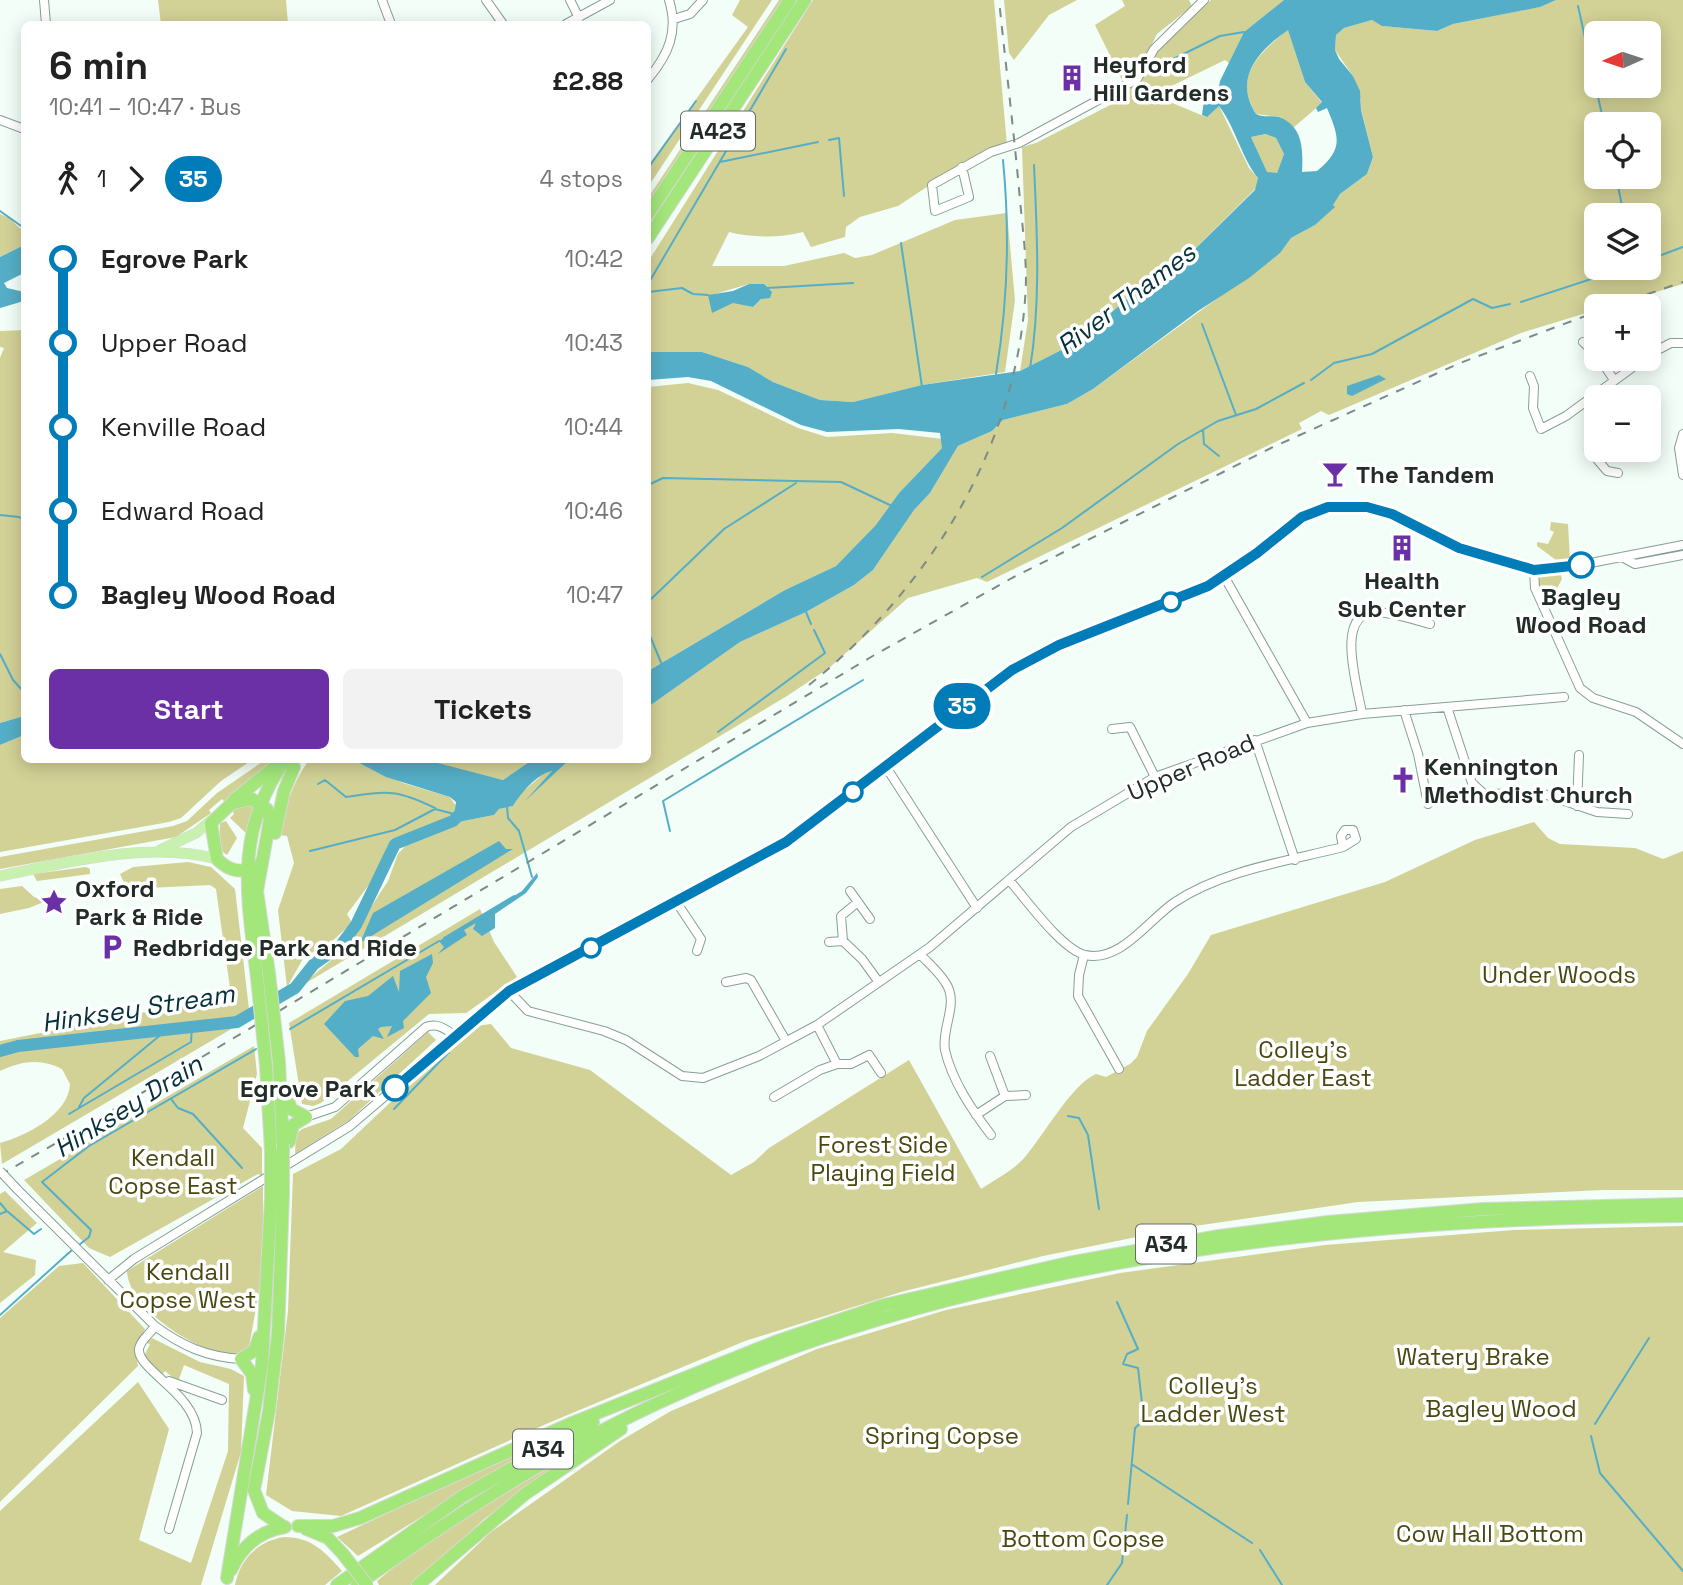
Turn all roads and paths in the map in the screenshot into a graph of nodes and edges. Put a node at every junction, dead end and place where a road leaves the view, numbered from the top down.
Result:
1 (44, 0) edge
2 (382, 0) edge
3 (486, 0) edge
4 (570, 0) edge
5 (610, 0) edge
6 (669, 0) edge
7 (703, 0) edge
8 (790, 0) edge
9 (806, 0) edge
10 (1204, 0) edge
11 (579, 18) junction
12 (674, 19) junction
13 (46, 21) edge
14 (390, 21) edge
15 (501, 21) edge
16 (572, 21) edge
17 (651, 75) edge
18 (0, 120) edge
19 (21, 128) edge
20 (962, 167) junction
21 (651, 209) edge
22 (651, 232) edge
23 (1683, 343) edge
24 (1661, 348) edge
25 (1608, 371) edge
26 (1627, 371) edge
27 (1530, 376) dead end
28 (1614, 380) junction
29 (1607, 385) edge
30 (1584, 402) edge
31 (1683, 434) edge
32 (1599, 462) edge
33 (1618, 473) dead end
34 (1683, 475) edge
35 (1683, 545) edge
36 (1683, 555) edge
37 (1622, 557) junction
38 (1534, 570) junction
39 (1224, 576) junction
40 (1430, 624) dead end
41 (1564, 697) dead end
42 (1447, 707) junction
43 (1404, 710) junction
44 (1362, 714) junction
45 (1307, 723) junction
46 (1112, 729) dead end
47 (1255, 740) junction
48 (1683, 744) edge
49 (1579, 755) dead end
50 (288, 763) edge
51 (289, 763) edge
52 (290, 763) edge
53 (291, 763) edge
54 (886, 767) junction
55 (1155, 777) junction
56 (259, 802) junction
57 (230, 804) junction
58 (1428, 804) dead end
59 (1577, 806) junction
60 (1628, 814) dead end
61 (214, 818) junction
62 (270, 819) junction
63 (271, 834) junction
64 (1343, 847) dead end
65 (156, 851) junction
66 (265, 855) junction
67 (217, 859) junction
68 (1294, 860) junction
69 (230, 870) junction
70 (247, 871) junction
71 (0, 876) edge
72 (1009, 880) junction
73 (850, 891) dead end
74 (858, 902) junction
75 (677, 903) junction
76 (977, 908) junction
77 (254, 911) junction
78 (870, 919) dead end
79 (843, 941) junction
80 (830, 942) dead end
81 (697, 951) dead end
82 (920, 954) junction
83 (1084, 955) junction
84 (878, 981) junction
85 (726, 982) dead end
86 (509, 991) junction
87 (817, 1025) junction
88 (454, 1035) junction
89 (786, 1041) junction
90 (990, 1056) dead end
91 (272, 1064) junction
92 (837, 1064) junction
93 (1119, 1069) dead end
94 (881, 1073) dead end
95 (1026, 1095) dead end
96 (1005, 1096) junction
97 (774, 1097) dead end
98 (975, 1115) junction
99 (306, 1117) junction
100 (990, 1136) dead end
101 (286, 1143) junction
102 (0, 1171) edge
103 (277, 1197) junction
104 (1683, 1204) edge
105 (1683, 1216) edge
106 (108, 1280) junction
107 (267, 1311) junction
108 (155, 1326) junction
109 (241, 1359) junction
110 (166, 1380) junction
111 (670, 1391) junction
112 (222, 1400) dead end
113 (255, 1419) junction
114 (258, 1469) junction
115 (320, 1526) junction
116 (284, 1527) junction
117 (298, 1527) junction
118 (169, 1529) dead end
119 (227, 1581) edge
120 (337, 1585) edge
121 (357, 1585) edge
122 (367, 1585) edge
123 (418, 1585) edge

1 - 13 street
2 - 14 street
3 - 15 street
4 - 11 street
5 - 11 street
6 - 12 street
7 - 12 street
8 - 21 highway, A423
9 - 22 highway, A423
10 - 20 street
11 - 16 street
12 - 17 street
18 - 19 street
20 - 20 street
23 - 24 street
25 - 28 street
26 - 28 street
27 - 30 street
28 - 29 street
31 - 34 street
32 - 33 street
35 - 37 street
36 - 37 street
37 - 38 street
38 - 39 street
38 - 48 street
39 - 45 street
39 - 54 street
40 - 44 street
41 - 42 street, Upper Road
42 - 43 street, Upper Road
42 - 59 street
43 - 44 street, Upper Road
43 - 58 street
44 - 45 street, Upper Road
45 - 47 street, Upper Road
46 - 55 street
47 - 55 street, Upper Road
47 - 68 street
49 - 59 street
50 - 57 highway
51 - 56 highway
52 - 62 highway
53 - 63 highway
54 - 75 street
54 - 76 street
55 - 72 street, Upper Road
56 - 57 highway
56 - 62 highway
56 - 70 highway
57 - 61 highway
59 - 60 street
61 - 65 main road
61 - 67 highway
62 - 63 highway
63 - 66 highway
64 - 68 street
65 - 67 main road
65 - 71 main road
66 - 70 highway
66 - 77 highway
67 - 69 highway
68 - 83 street
69 - 70 highway
69 - 77 highway
70 - 77 highway
72 - 76 street, Upper Road
72 - 83 street
73 - 74 street
74 - 78 street
74 - 79 street
75 - 81 street
75 - 86 street
76 - 82 street, Upper Road
77 - 91 highway, bridge
79 - 80 street
79 - 84 street
82 - 84 street, Upper Road
82 - 98 street
83 - 93 street
84 - 87 street, Upper Road
85 - 89 street
86 - 88 street
86 - 89 street, Upper Road
87 - 89 street, Upper Road
87 - 92 street
88 - 99 street
88 - 106 street
90 - 96 street
91 - 99 highway
91 - 101 highway
91 - 103 highway, bridge
92 - 94 street
92 - 97 street
95 - 96 street
96 - 98 street
98 - 100 street
99 - 101 highway
101 - 103 highway, bridge
102 - 106 street, bridge
103 - 107 highway
103 - 114 highway
104 - 111 highway, A34
105 - 111 highway, A34
106 - 108 street
107 - 109 highway
107 - 113 highway
108 - 109 street
108 - 110 street
109 - 113 highway
110 - 112 street
110 - 118 street
111 - 115 highway
111 - 120 highway, A34
111 - 121 highway, A34
111 - 123 highway
113 - 119 highway
114 - 115 highway
114 - 116 highway
115 - 117 highway
116 - 117 highway
116 - 119 highway
117 - 122 highway, bridge

